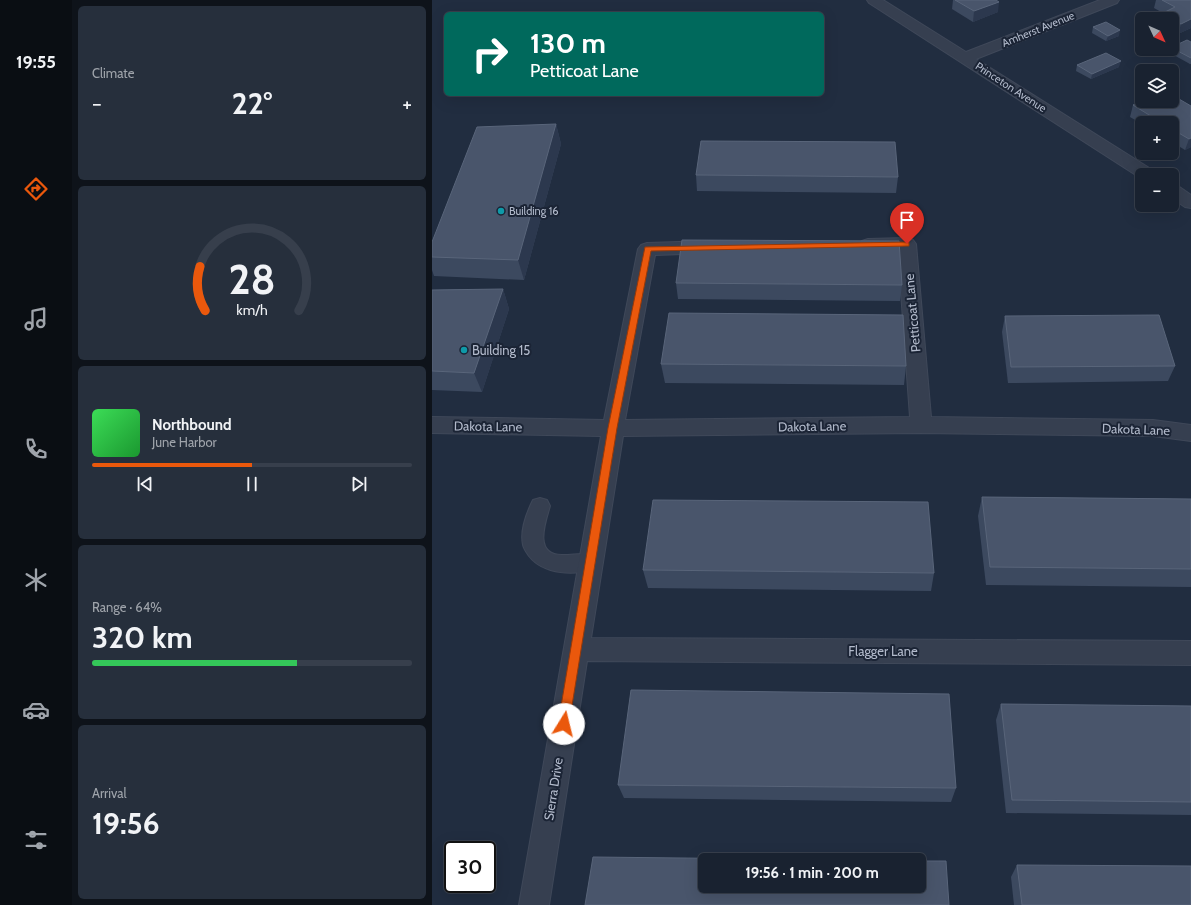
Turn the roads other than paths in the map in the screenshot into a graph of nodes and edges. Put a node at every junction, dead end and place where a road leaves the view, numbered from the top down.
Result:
1 (874, 0) edge
2 (1112, 0) edge
3 (965, 58) junction
4 (1137, 168) edge
5 (1179, 195) edge
6 (1191, 203) edge
7 (852, 245) edge
8 (726, 247) edge
9 (432, 425) edge
10 (921, 425) junction
11 (613, 428) junction
12 (1191, 433) edge
13 (540, 506) dead end
14 (590, 562) junction
15 (576, 648) junction
16 (1191, 653) edge
17 (534, 905) edge

1 - 3 street, Princeton Avenue
2 - 3 street, Amherst Avenue
3 - 4 street, Princeton Avenue
5 - 6 street
7 - 10 street, Petticoat Lane
8 - 11 street, Sierra Drive
9 - 11 street, Dakota Lane
10 - 11 street, Dakota Lane
10 - 12 street, Dakota Lane
11 - 14 street, Sierra Drive
13 - 14 lane
14 - 15 street, Sierra Drive
15 - 16 street, Flagger Lane
15 - 17 street, Sierra Drive

